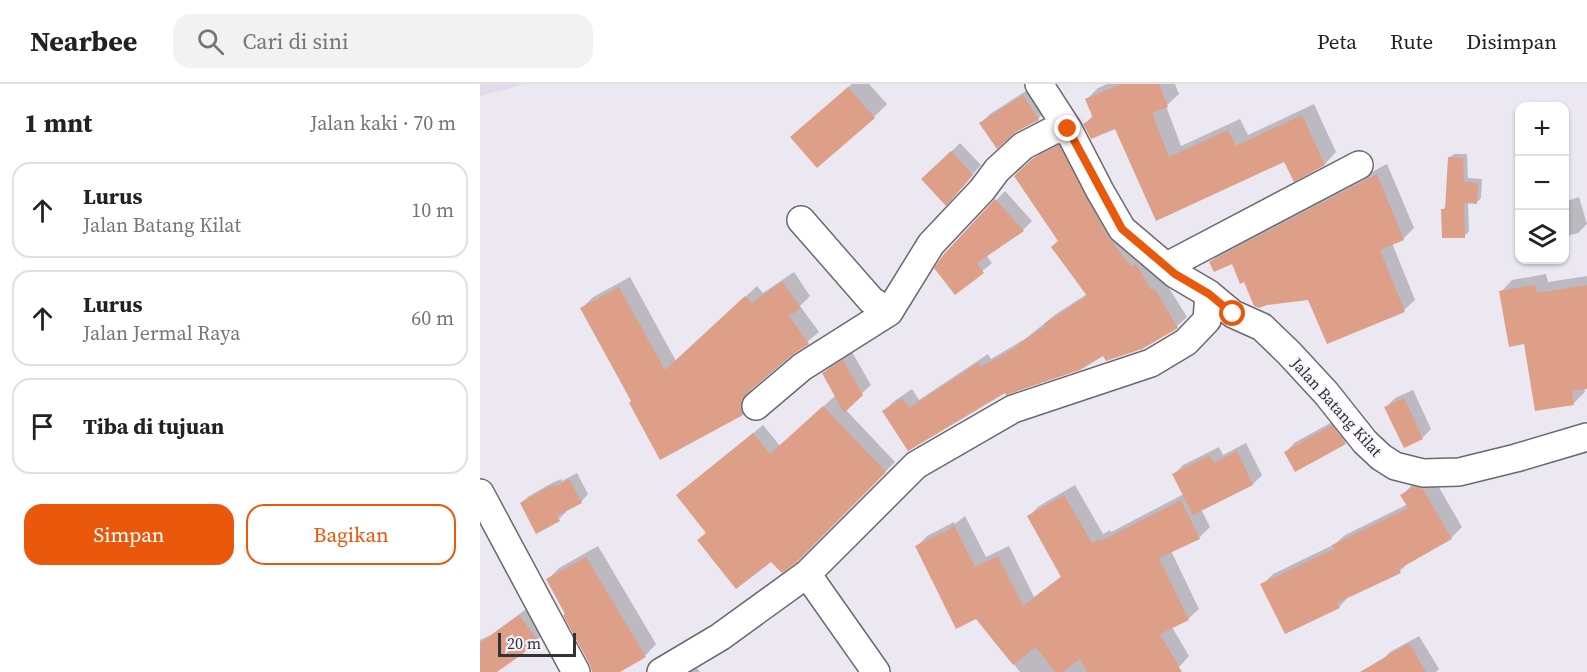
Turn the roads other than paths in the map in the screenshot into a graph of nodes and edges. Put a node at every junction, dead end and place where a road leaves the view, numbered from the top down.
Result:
1 (1039, 84) edge
2 (1068, 129) junction
3 (1359, 165) dead end
4 (801, 220) dead end
5 (1167, 266) junction
6 (1209, 294) junction
7 (889, 312) junction
8 (756, 406) dead end
9 (1587, 437) edge
10 (480, 493) edge
11 (807, 574) junction
12 (576, 672) edge
13 (661, 672) edge
14 (876, 672) edge

1 - 2 street, Jalan Batang Kilat
2 - 5 street, Jalan Batang Kilat
2 - 7 street
3 - 5 street
4 - 7 street
5 - 6 street, Jalan Batang Kilat
6 - 9 street, Jalan Batang Kilat
6 - 11 street
7 - 8 street
10 - 12 street
11 - 13 street
11 - 14 street

